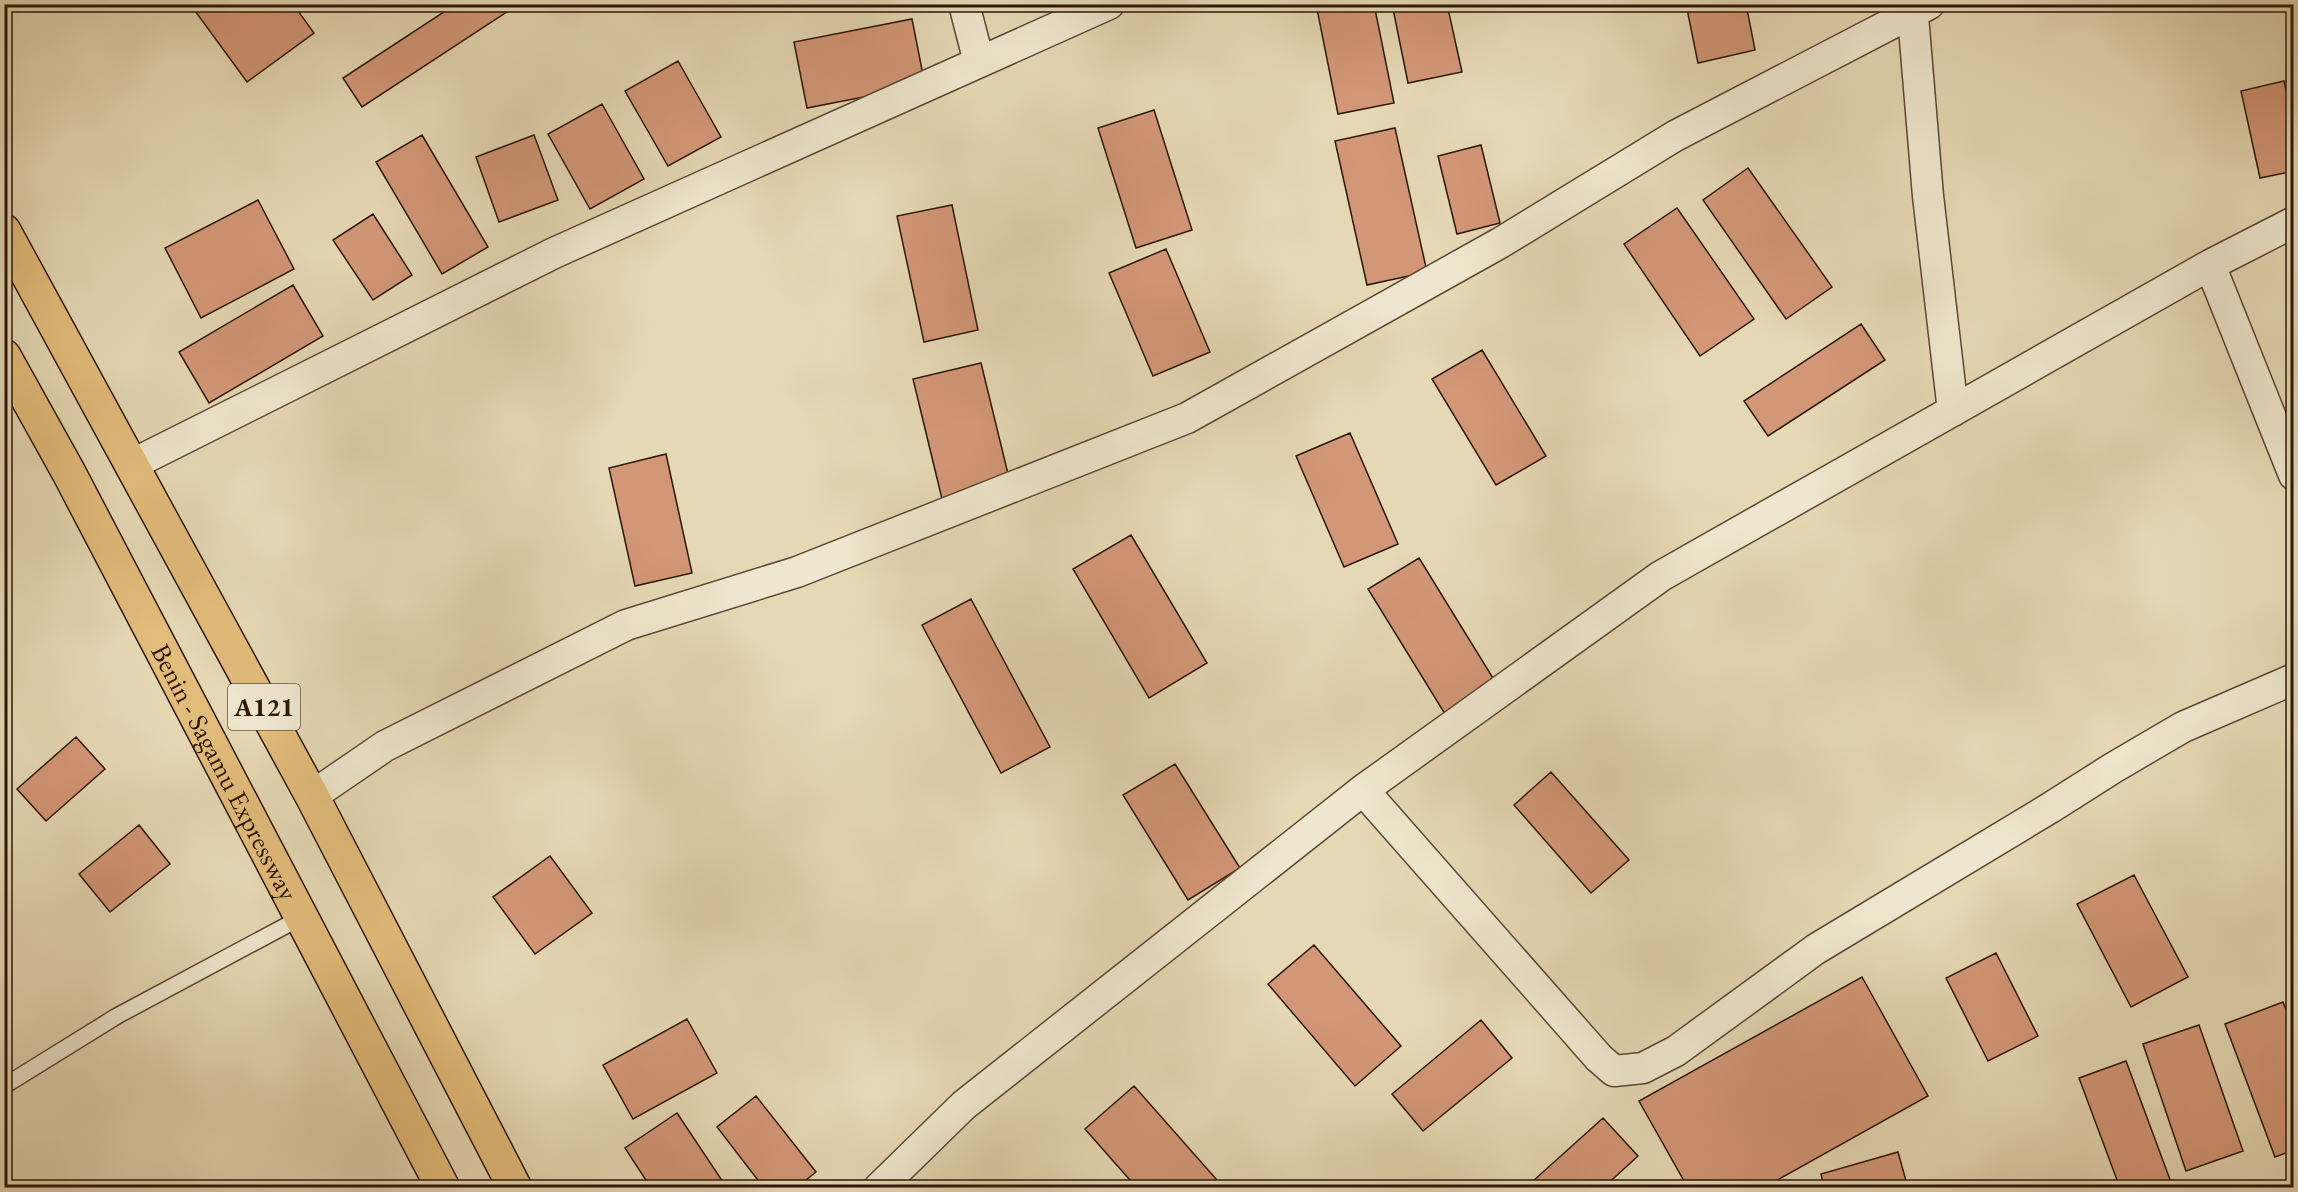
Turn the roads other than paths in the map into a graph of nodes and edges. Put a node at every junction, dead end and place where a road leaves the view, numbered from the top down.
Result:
1 (964, 4) edge
2 (1109, 4) edge
3 (1918, 7) edge
4 (979, 62) junction
5 (2294, 222) edge
6 (4, 231) edge
7 (2210, 265) junction
8 (4, 356) edge
9 (1953, 411) junction
10 (133, 464) junction
11 (2294, 475) edge
12 (2294, 679) edge
13 (1363, 789) junction
14 (312, 796) junction
15 (302, 917) junction
16 (4, 1086) edge
17 (443, 1188) edge
18 (515, 1188) edge
19 (879, 1188) edge

1 - 4 street
2 - 4 street
3 - 9 street
3 - 14 street
4 - 10 street
5 - 7 street
6 - 10 highway, A121
7 - 9 street
7 - 11 street
8 - 15 highway, Benin - Sagamu Expressway / A121
9 - 13 street
10 - 14 highway, A121
12 - 13 street
13 - 19 street
14 - 18 highway, A121
15 - 16 lane
15 - 17 highway, Benin - Sagamu Expressway / A121

